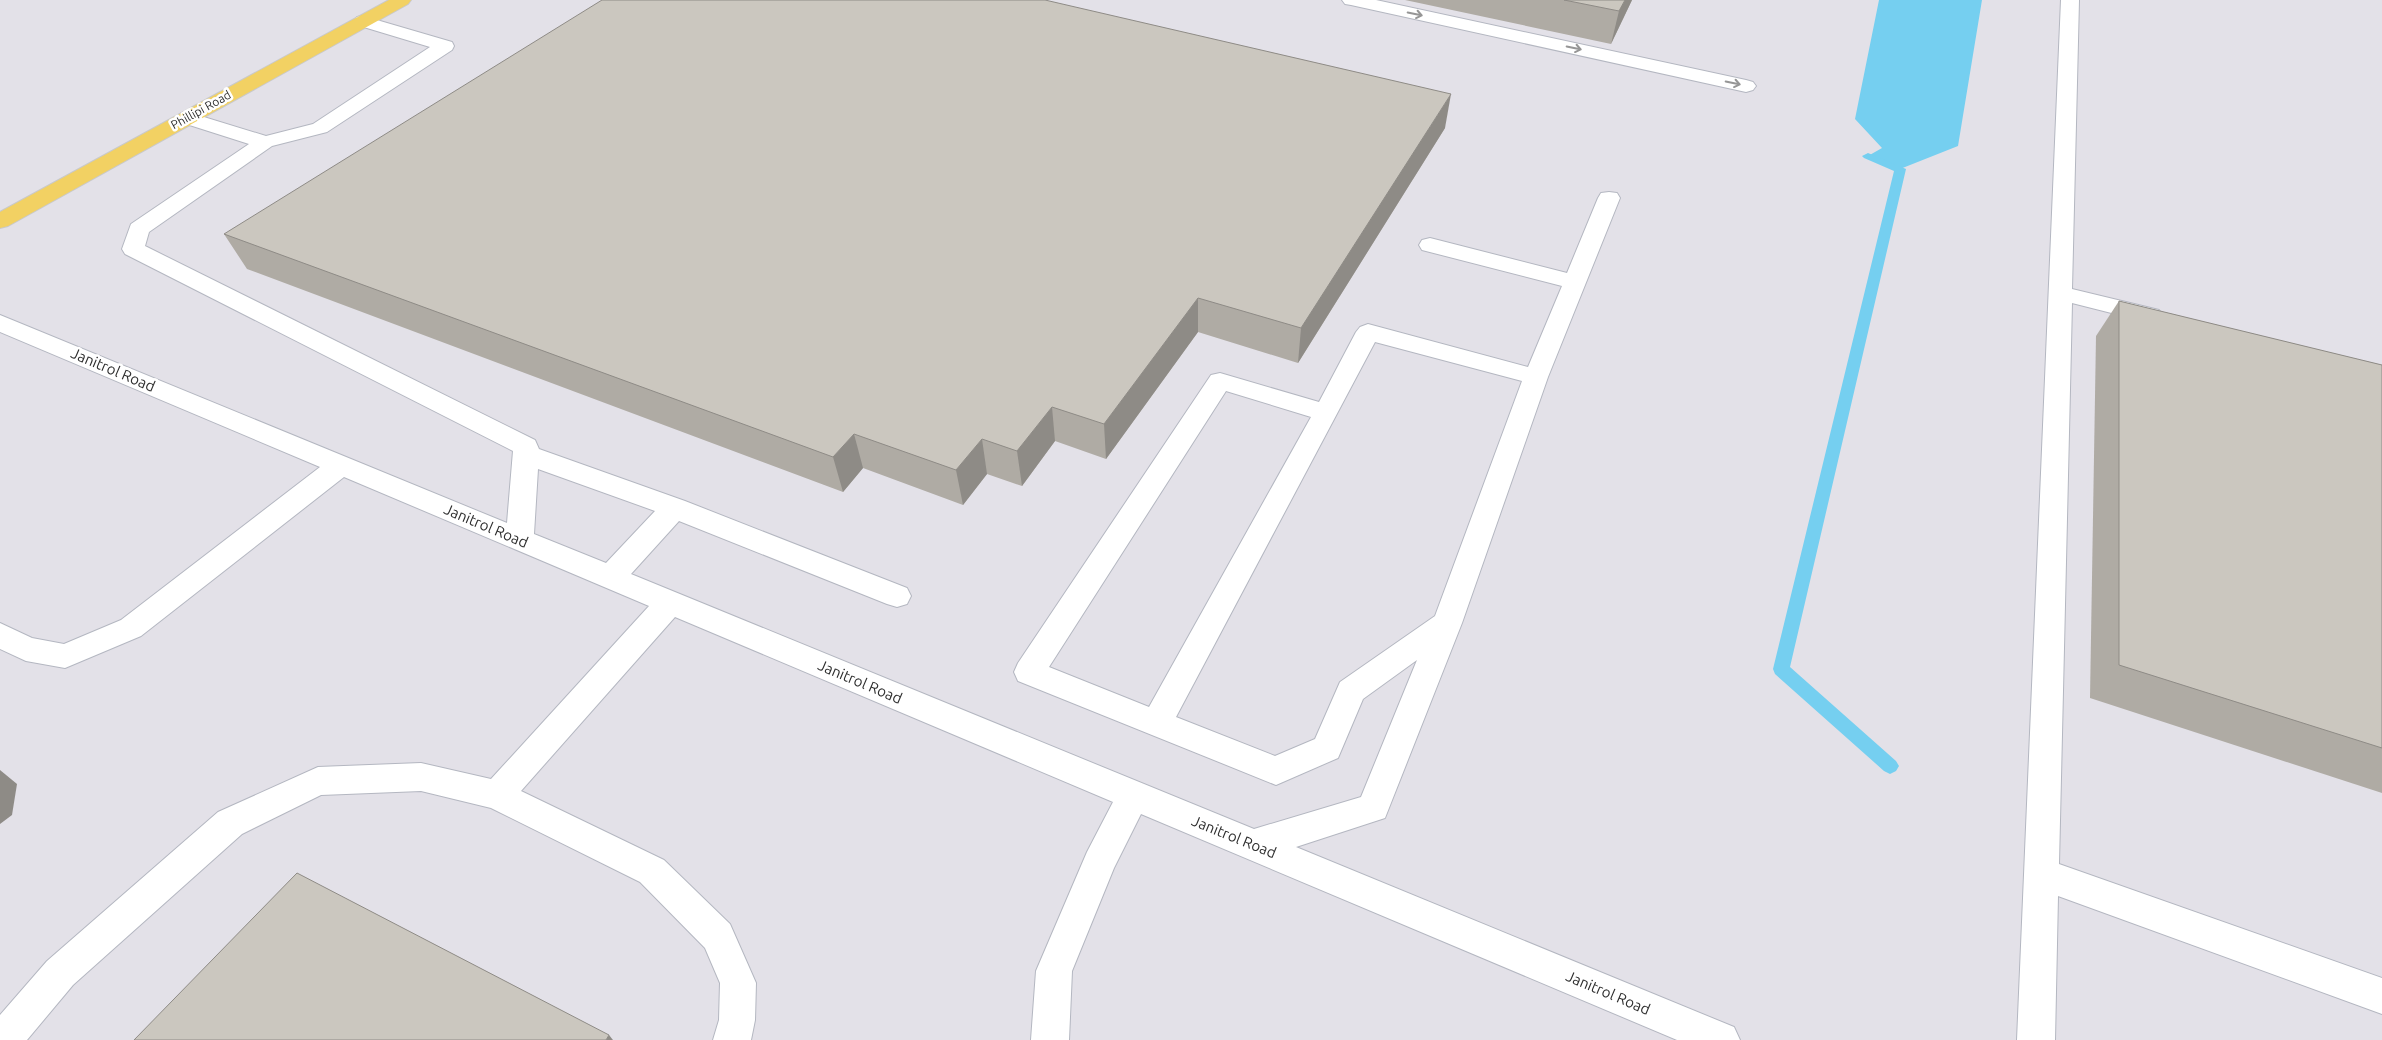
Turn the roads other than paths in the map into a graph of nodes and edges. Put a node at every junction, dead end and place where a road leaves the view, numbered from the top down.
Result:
1 (402, 0) edge
2 (1351, 0) edge
3 (2070, 0) edge
4 (363, 21) junction
5 (1746, 86) dead end
6 (187, 118) junction
7 (265, 142) junction
8 (1609, 198) dead end
9 (0, 221) edge
10 (1430, 245) dead end
11 (1576, 282) junction
12 (2060, 293) junction
13 (2174, 320) edge
14 (0, 324) edge
15 (1536, 378) junction
16 (1326, 413) junction
17 (525, 454) junction
18 (341, 465) junction
19 (675, 508) junction
20 (520, 540) junction
21 (610, 578) junction
22 (897, 596) dead end
23 (670, 603) junction
24 (1447, 623) junction
25 (0, 635) edge
26 (1156, 724) junction
27 (497, 795) junction
28 (1133, 796) junction
29 (1252, 845) junction
30 (2041, 874) junction
31 (2382, 996) edge
32 (3, 1040) edge
33 (732, 1040) edge
34 (1050, 1040) edge
35 (1721, 1040) edge
36 (2036, 1040) edge

1 - 4 main road, Phillipi Road
2 -> 5 street
3 - 12 street
4 - 6 main road, Phillipi Road
4 - 7 street
6 - 7 street
6 - 9 main road, Phillipi Road
7 - 17 street
8 - 11 street
10 - 11 street
11 - 15 street
12 - 13 street
12 - 30 street
14 - 18 street, Janitrol Road
15 - 16 street
15 - 24 street
16 - 26 street
16 - 26 street
17 - 19 street
17 - 20 street
18 - 20 street, Janitrol Road
18 - 25 street
19 - 21 street
19 - 22 street
20 - 21 street, Janitrol Road
21 - 23 street, Janitrol Road
23 - 27 street
23 - 28 street, Janitrol Road
24 - 26 street
24 - 29 street
27 - 32 street
27 - 33 street
28 - 29 street, Janitrol Road
28 - 34 street
29 - 35 street, Janitrol Road
30 - 31 street
30 - 36 street

